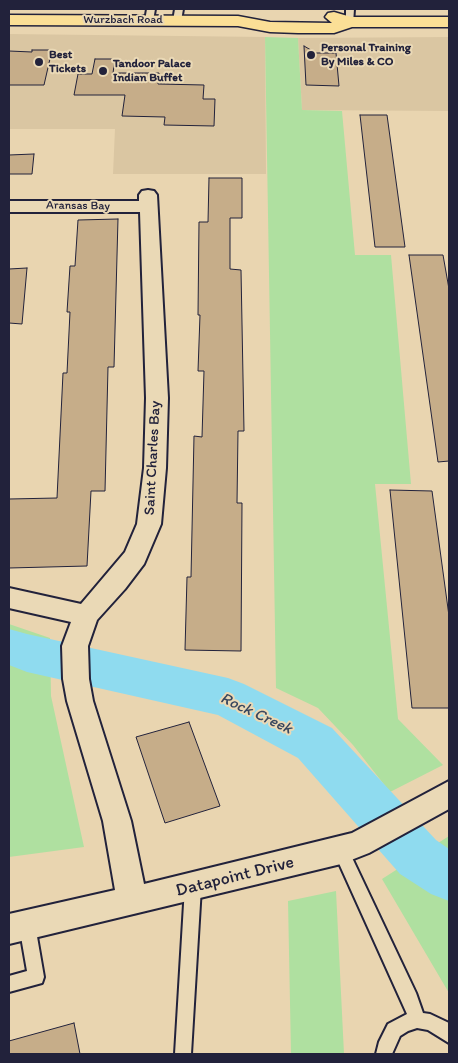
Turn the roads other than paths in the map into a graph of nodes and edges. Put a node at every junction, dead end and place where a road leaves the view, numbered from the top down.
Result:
1 (150, 15) edge
2 (178, 15) edge
3 (350, 15) edge
4 (9, 20) edge
5 (449, 22) edge
6 (148, 201) joint
7 (9, 206) edge
8 (9, 598) edge
9 (86, 615) junction
10 (438, 801) edge
11 (350, 847) junction
12 (193, 887) junction
13 (132, 901) junction
14 (18, 927) edge
15 (9, 984) edge
16 (417, 1020) junction
17 (449, 1035) edge
18 (183, 1054) edge
19 (384, 1054) edge

1 - 2 main road, Wurzbach Road
1 - 4 main road, Wurzbach Road
2 - 3 main road, Wurzbach Road
3 - 5 main road, Wurzbach Road
6 - 7 street, Aransas Bay
6 - 9 street, Saint Charles Bay
8 - 9 street
9 - 13 street, Saint Charles Bay
10 - 11 street, Datapoint Drive
11 - 12 street, Datapoint Drive
11 - 16 lane
12 - 13 street, Datapoint Drive
12 - 18 lane
13 - 14 street, Datapoint Drive
14 - 15 lane
16 - 17 lane
16 - 19 lane

